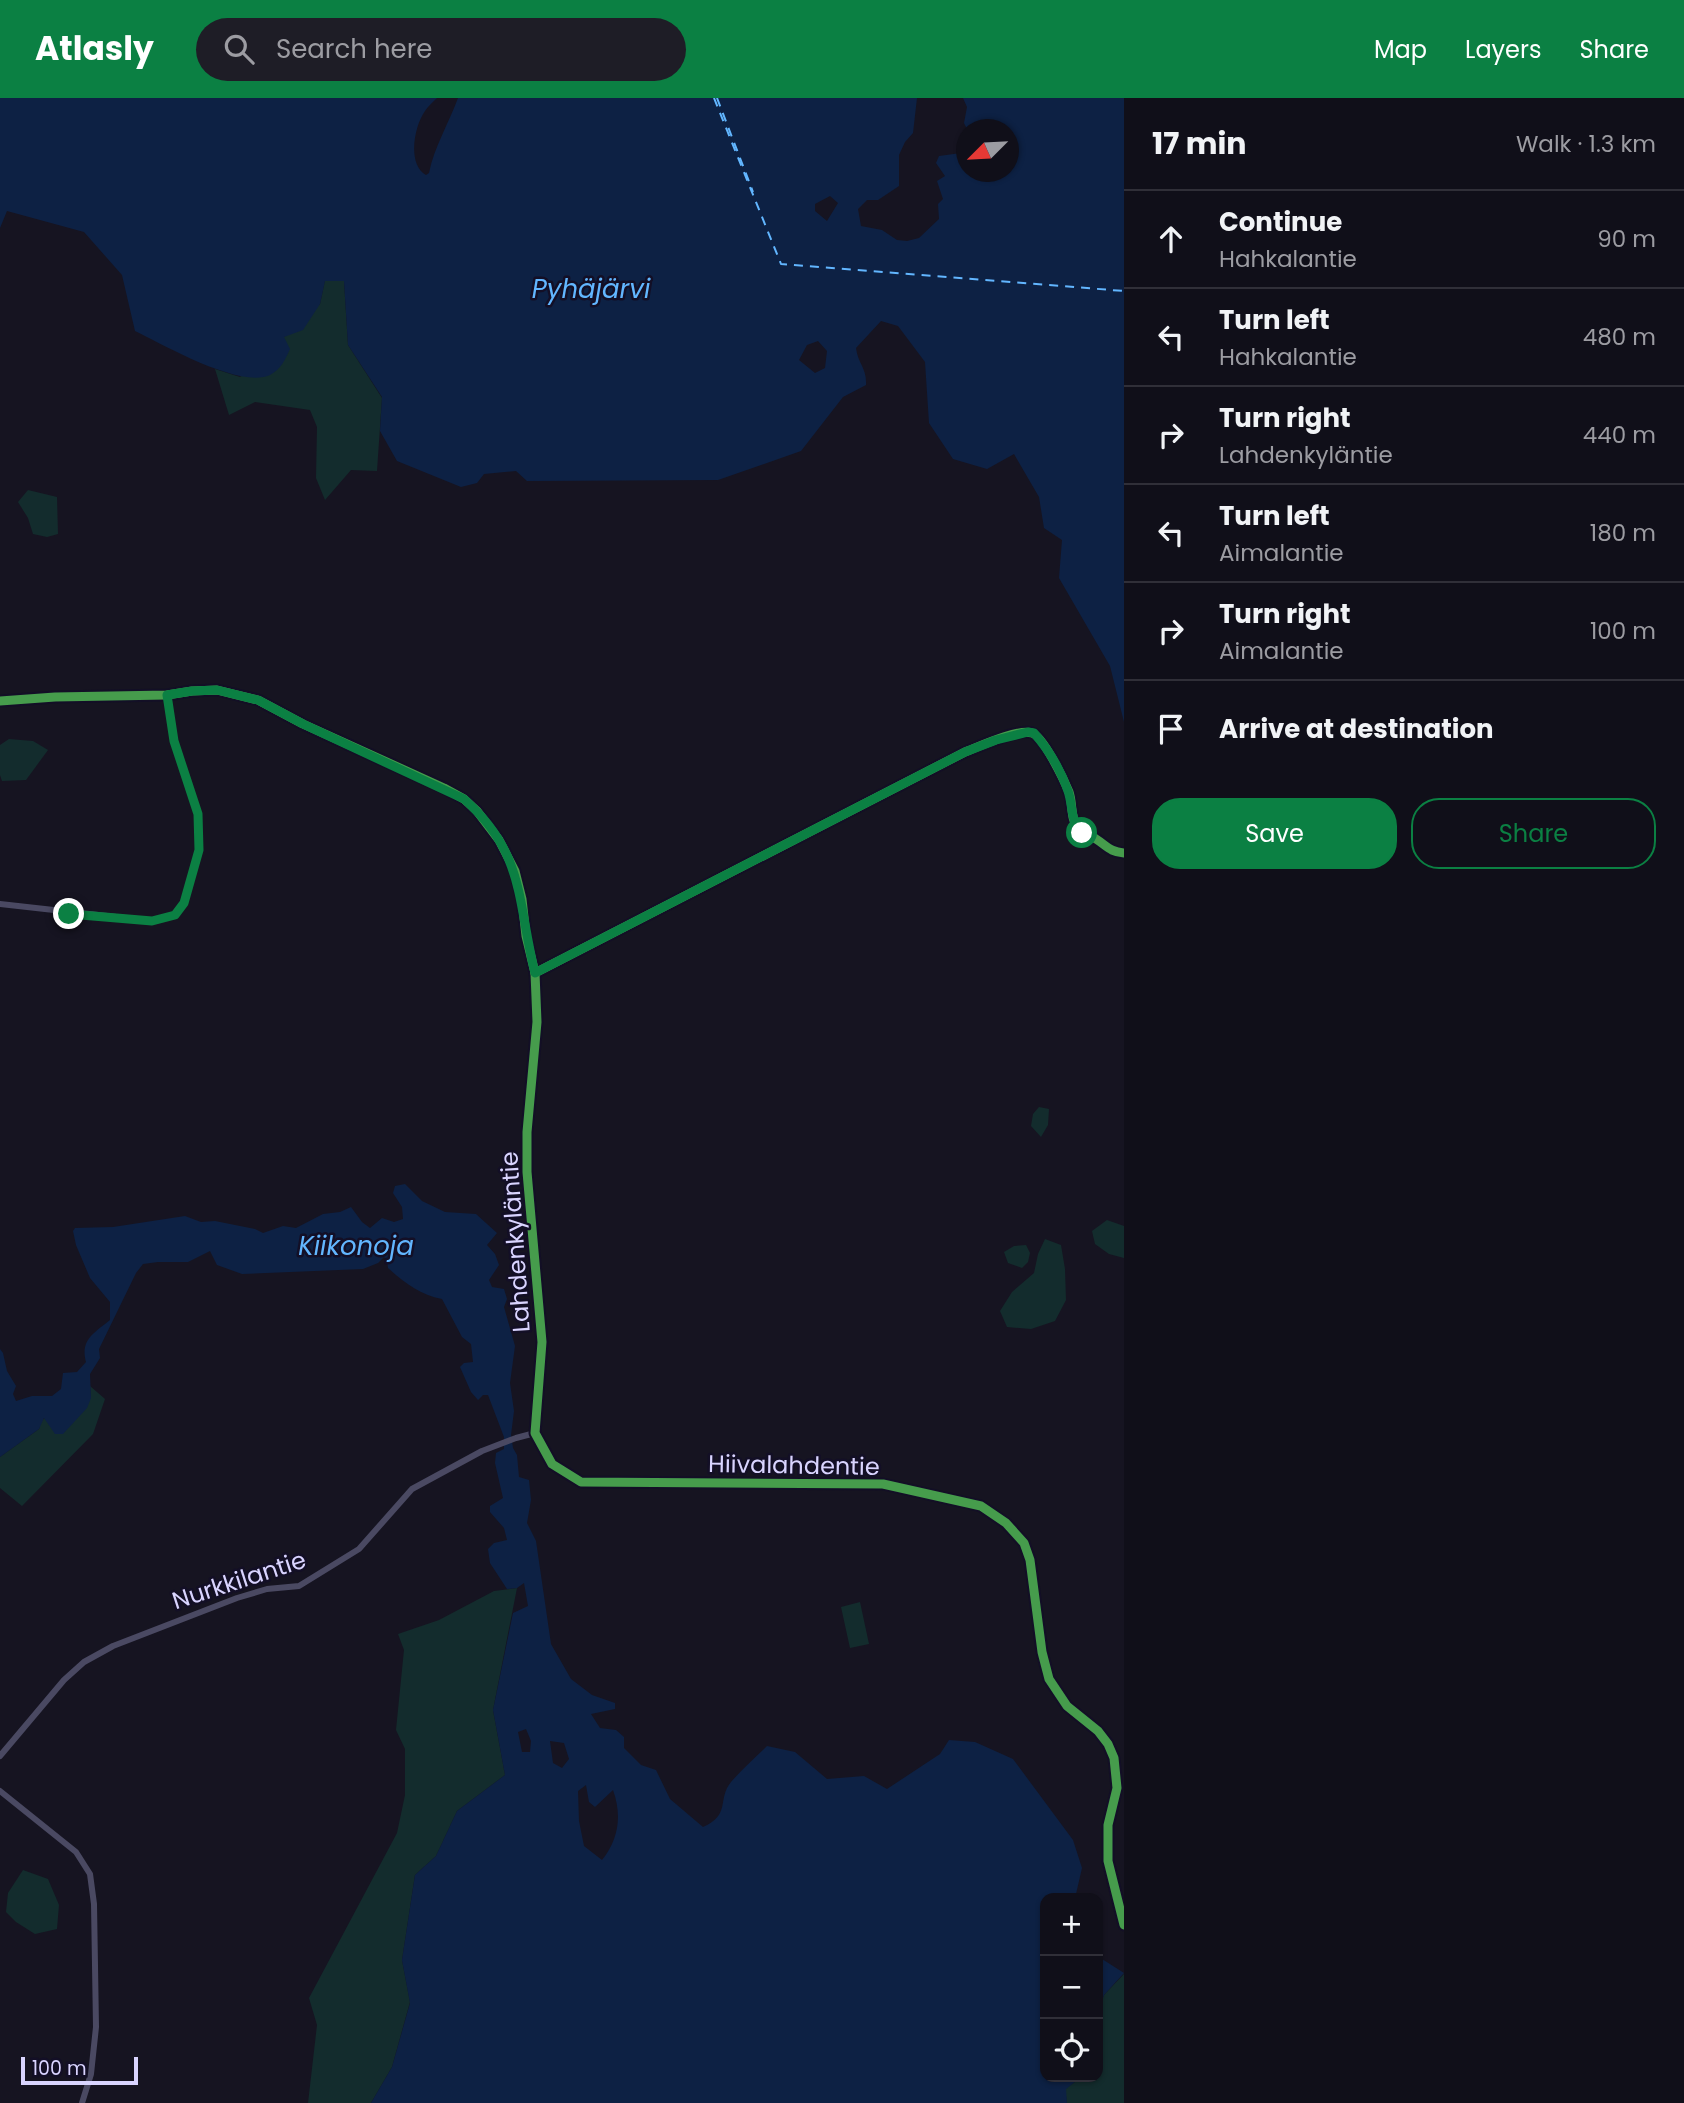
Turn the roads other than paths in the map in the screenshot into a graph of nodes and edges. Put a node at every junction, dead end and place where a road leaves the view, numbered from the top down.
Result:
1 (167, 695) junction
2 (0, 701) edge
3 (1124, 853) edge
4 (0, 904) edge
5 (535, 973) junction
6 (535, 1433) junction
7 (0, 1756) edge
8 (0, 1791) edge
9 (1124, 1924) edge
10 (82, 2103) edge

1 - 2 street, Lahdenkyläntie
1 - 4 street
1 - 5 street, Lahdenkyläntie
3 - 5 street
5 - 6 street, Lahdenkyläntie
6 - 7 street, Nurkkilantie
6 - 9 street, Hiivalahdentie
8 - 10 street

